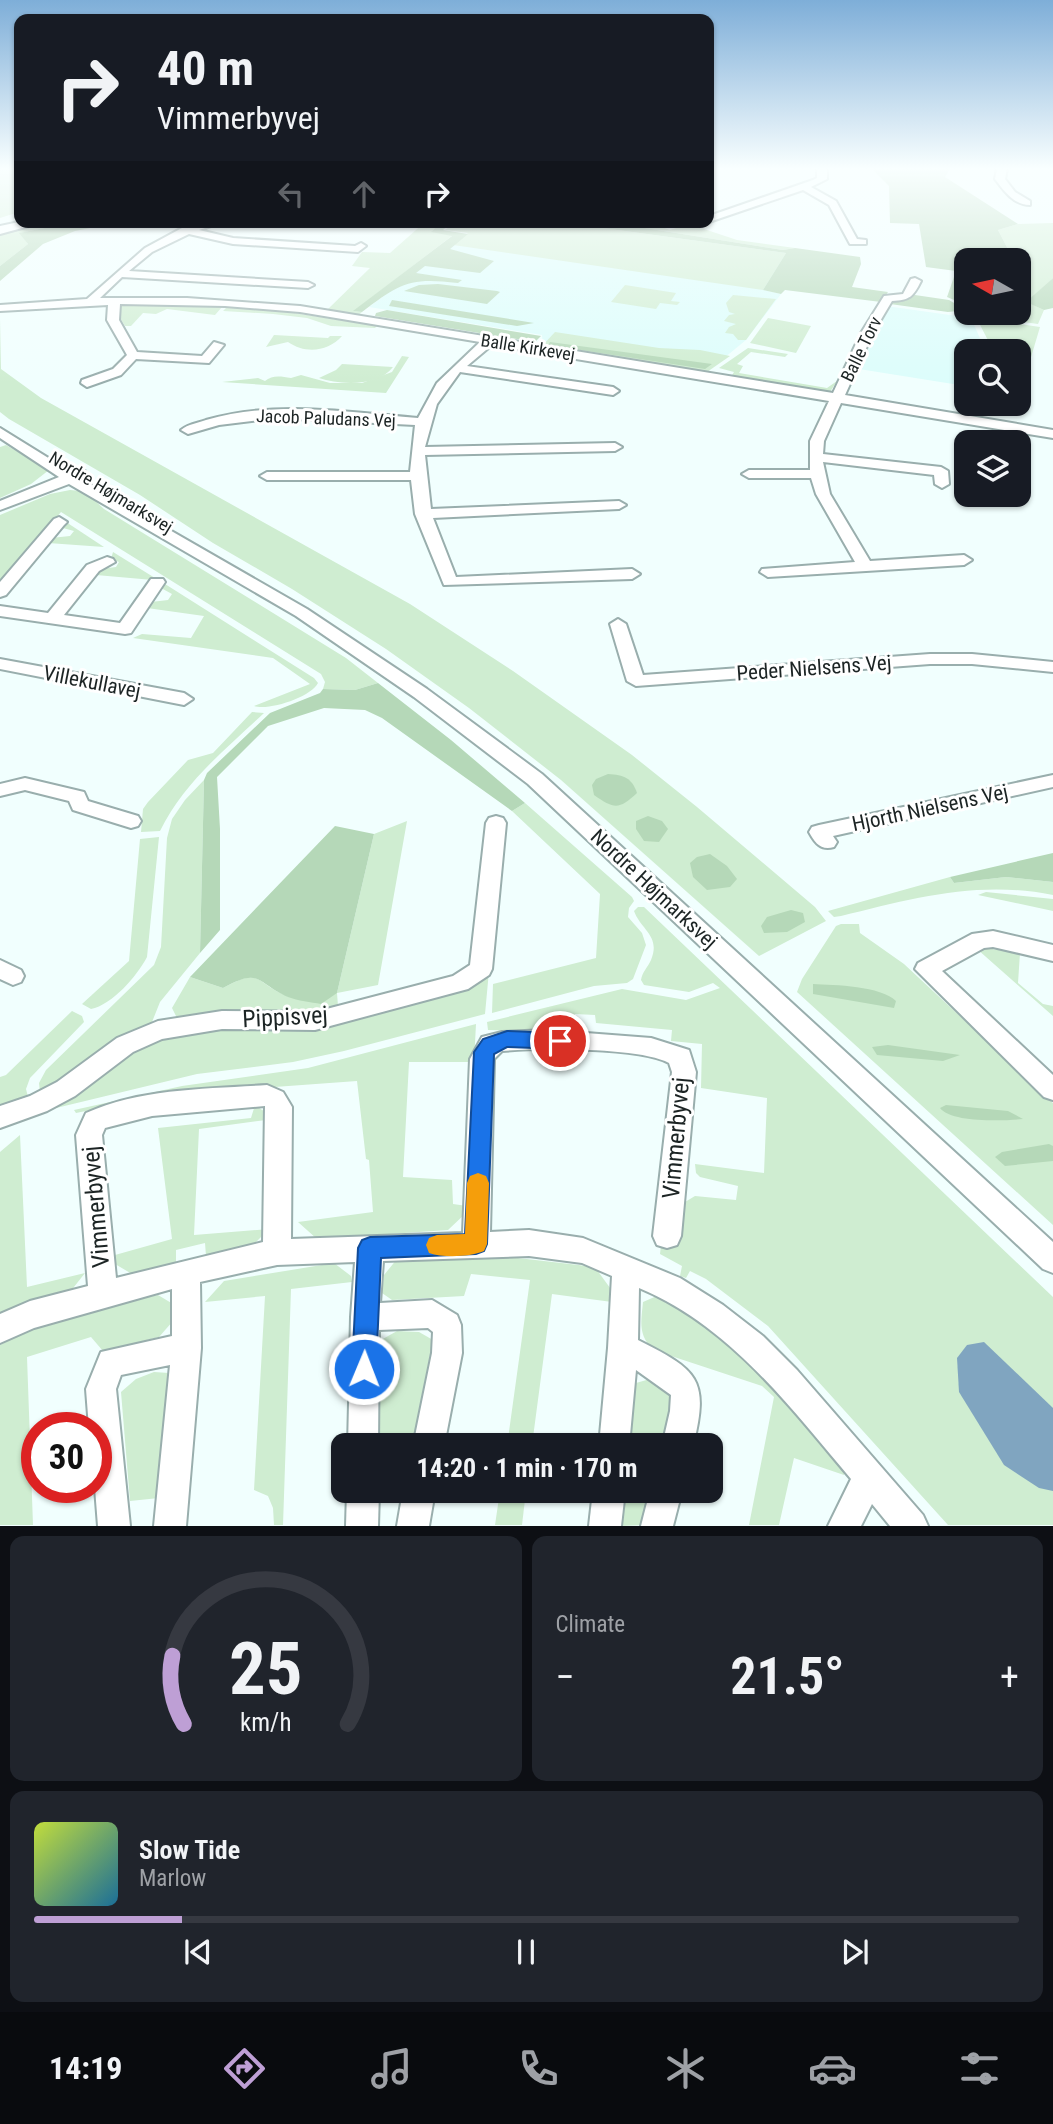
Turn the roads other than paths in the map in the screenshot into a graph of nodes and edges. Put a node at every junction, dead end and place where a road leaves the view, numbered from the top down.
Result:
1 (161, 240) edge
2 (230, 240) edge
3 (853, 240) edge
4 (862, 242) dead end
5 (361, 246) dead end
6 (120, 274) junction
7 (915, 281) dead end
8 (308, 285) dead end
9 (92, 300) junction
10 (114, 300) junction
11 (0, 308) edge
12 (489, 341) junction
13 (218, 345) dead end
14 (133, 355) junction
15 (457, 368) junction
16 (87, 383) dead end
17 (613, 391) dead end
18 (839, 398) junction
19 (423, 422) junction
20 (0, 424) edge
21 (188, 430) dead end
22 (0, 432) edge
23 (1053, 434) edge
24 (615, 447) dead end
25 (418, 451) junction
26 (816, 457) junction
27 (749, 474) dead end
28 (817, 474) junction
29 (77, 475) junction
30 (267, 475) dead end
31 (418, 476) junction
32 (942, 484) dead end
33 (619, 505) dead end
34 (0, 506) edge
35 (423, 514) junction
36 (60, 529) dead end
37 (964, 560) dead end
38 (107, 562) dead end
39 (865, 566) junction
40 (768, 572) dead end
41 (632, 574) dead end
42 (0, 592) edge
43 (169, 597) dead end
44 (0, 611) edge
45 (53, 618) junction
46 (618, 624) dead end
47 (0, 664) edge
48 (1053, 667) edge
49 (184, 699) dead end
50 (1053, 780) edge
51 (0, 790) edge
52 (131, 821) dead end
53 (496, 823) dead end
54 (827, 842) dead end
55 (1053, 953) edge
56 (1053, 1090) edge
57 (0, 1117) edge
58 (667, 1236) dead end
59 (476, 1244) junction
60 (370, 1248) junction
61 (277, 1252) junction
62 (1053, 1260) edge
63 (626, 1268) junction
64 (187, 1272) junction
65 (103, 1295) junction
66 (365, 1317) junction
67 (0, 1329) edge
68 (186, 1348) junction
69 (623, 1348) junction
70 (363, 1433) edge
71 (431, 1433) edge
72 (615, 1433) edge
73 (680, 1433) edge
74 (873, 1480) junction
75 (363, 1503) edge
76 (417, 1503) edge
77 (608, 1503) edge
78 (663, 1503) edge
79 (114, 1525) edge
80 (170, 1525) edge
81 (362, 1525) edge
82 (413, 1525) edge
83 (606, 1525) edge
84 (657, 1525) edge
85 (844, 1525) edge
86 (912, 1525) edge

1 - 6 street
2 - 5 street
3 - 4 street
6 - 8 street
6 - 9 street
7 - 18 street, Balle Torv
9 - 10 street, Balle Kirkevej
9 - 11 street, Balle Kirkevej
10 - 12 street, Balle Kirkevej
10 - 14 street
12 - 15 street, Jacob Paludans Vej
12 - 18 street, Balle Kirkevej
13 - 14 street
14 - 16 street
15 - 17 street
15 - 19 street, Jacob Paludans Vej
18 - 23 street, Balle Kirkevej
18 - 26 street, Balle Torv
19 - 21 street, Jacob Paludans Vej
19 - 25 street, Jacob Paludans Vej
20 - 29 street, Nordre Højmarksvej
22 - 29 street, Nordre Højmarksvej
24 - 25 street, Jacob Paludans Vej
25 - 31 street, Jacob Paludans Vej
26 - 28 street, Balle Torv
26 - 32 street
27 - 28 street
28 - 39 street, Balle Torv
29 - 34 street
29 - 62 street, Nordre Højmarksvej
30 - 31 street
31 - 35 street, Jacob Paludans Vej
33 - 35 street
35 - 41 street, Jacob Paludans Vej
36 - 42 street
37 - 39 street
38 - 45 street
39 - 40 street
43 - 45 street
44 - 45 street
46 - 48 street, Peder Nielsens Vej
47 - 49 street, Villekullavej
50 - 54 street, Hjorth Nielsens Vej
51 - 52 street
53 - 57 street, Pippisvej
55 - 56 street
58 - 59 street, Vimmerbyvej
59 - 60 street, Vimmerbyvej
59 - 63 street, Vimmerbyvej
60 - 61 street, Vimmerbyvej
60 - 66 street
61 - 64 street, Vimmerbyvej
61 - 65 street, Vimmerbyvej
63 - 69 street
63 - 74 street, Vimmerbyvej
64 - 65 street, Vimmerbyvej
64 - 68 street
65 - 67 street, Vimmerbyvej
66 - 70 street
66 - 71 street
68 - 79 street
68 - 80 street
69 - 72 street
69 - 73 street
74 - 85 street
74 - 86 street, Vimmerbyvej
75 - 81 street
76 - 82 street
77 - 83 street
78 - 84 street

